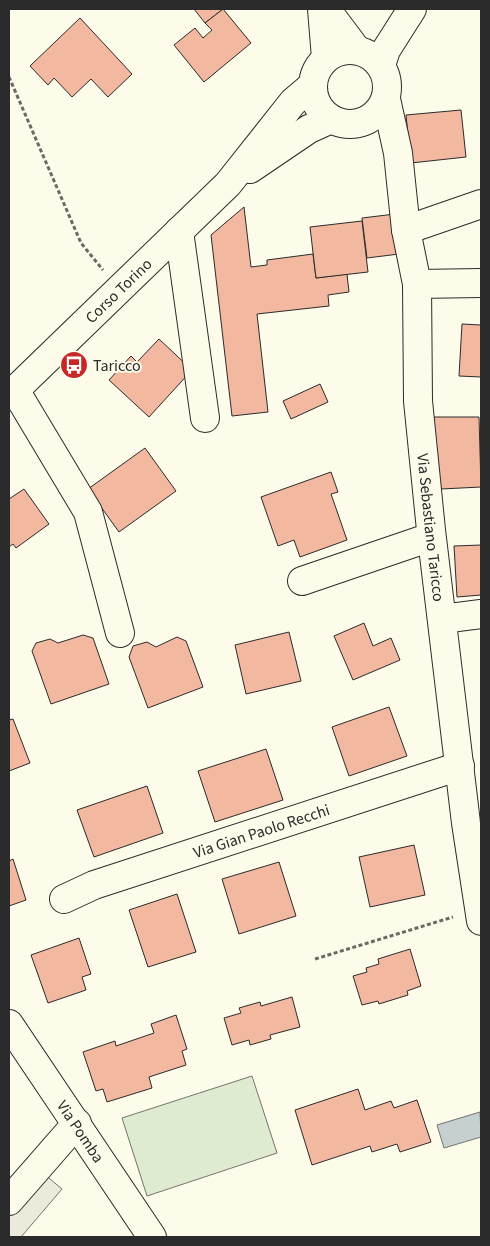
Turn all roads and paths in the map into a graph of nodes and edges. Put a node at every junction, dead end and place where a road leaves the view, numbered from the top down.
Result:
1 (322, 9) edge
2 (326, 9) edge
3 (412, 9) edge
4 (367, 55) junction
5 (326, 58) junction
6 (9, 77) edge
7 (313, 85) junction
8 (386, 99) junction
9 (331, 119) junction
10 (368, 120) junction
11 (393, 133) junction
12 (228, 184) junction
13 (481, 204) edge
14 (406, 230) junction
15 (178, 231) junction
16 (481, 283) edge
17 (417, 284) junction
18 (118, 291) junction
19 (12, 393) edge
20 (205, 418) dead end
21 (432, 537) junction
22 (302, 581) dead end
23 (481, 614) edge
24 (442, 619) junction
25 (120, 633) dead end
26 (460, 766) junction
27 (474, 821) edge
28 (64, 899) dead end
29 (480, 915) edge
30 (315, 959) dead end
31 (9, 1024) edge
32 (77, 1123) junction
33 (9, 1201) edge
34 (152, 1237) edge

1 - 5 street
2 - 4 street
3 - 4 street
4 - 5 street
4 - 8 street
5 - 7 street, Corso Torino
6 - 18 path
7 - 9 street
7 - 12 street, Corso Torino
8 - 10 street
8 - 11 street, Via Sebastiano Taricco
9 - 10 street
9 - 12 street, Corso Torino
10 - 11 street
11 - 14 street, Via Sebastiano Taricco
12 - 15 street, Corso Torino
13 - 14 street
14 - 17 street, Via Sebastiano Taricco
15 - 18 street, Corso Torino
15 - 20 street
16 - 17 street
17 - 21 street, Via Sebastiano Taricco
18 - 19 street, Corso Torino
19 - 25 street
21 - 22 street
21 - 24 street, Via Sebastiano Taricco
23 - 24 street
24 - 26 street, Via Sebastiano Taricco
26 - 27 street, Via Sebastiano Taricco
26 - 28 street, Via Gian Paolo Recchi
27 - 29 street, Via Sebastiano Taricco
29 - 30 path
31 - 32 street, Via Pomba
32 - 33 street
32 - 34 street, Via Pomba

